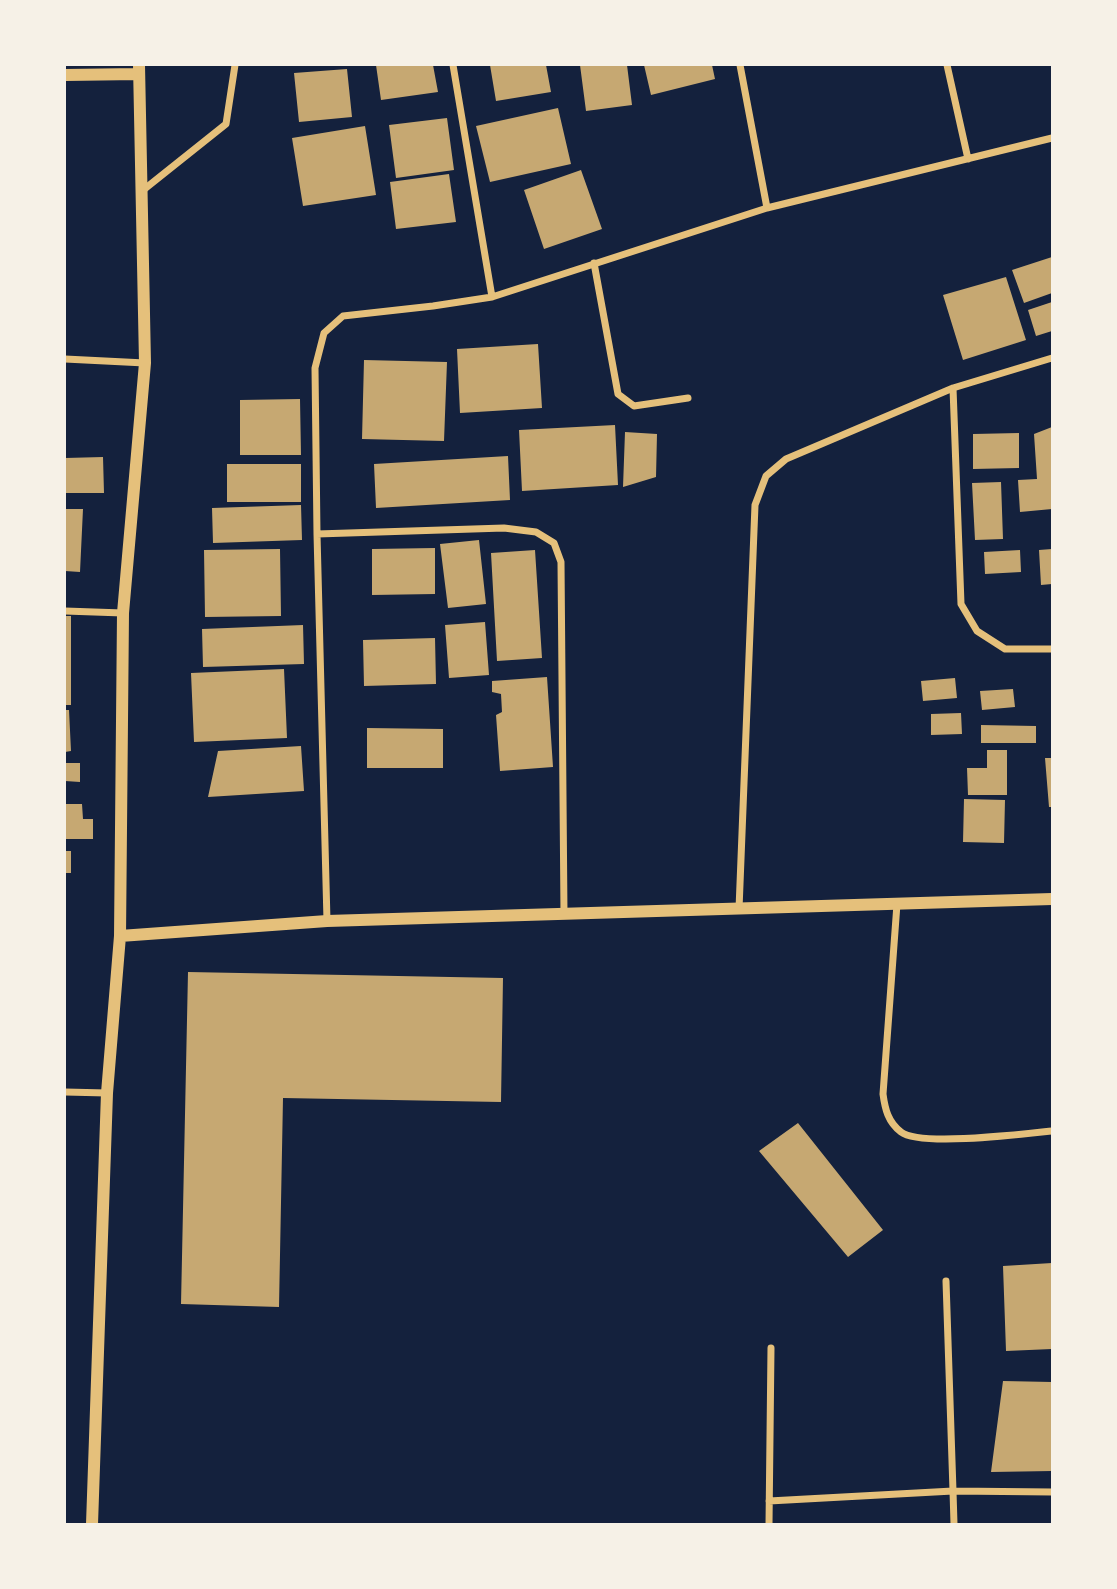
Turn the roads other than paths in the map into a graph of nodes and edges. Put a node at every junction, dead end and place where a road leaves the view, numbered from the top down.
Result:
1 (235, 65) edge
2 (453, 65) edge
3 (740, 65) edge
4 (947, 65) edge
5 (139, 69) edge
6 (65, 75) edge
7 (1052, 138) edge
8 (968, 159) junction
9 (141, 192) junction
10 (767, 208) junction
11 (594, 263) junction
12 (492, 297) junction
13 (1052, 358) edge
14 (65, 359) edge
15 (145, 363) junction
16 (953, 388) junction
17 (688, 398) dead end
18 (317, 534) junction
19 (65, 611) edge
20 (122, 613) junction
21 (1052, 649) edge
22 (1052, 899) edge
23 (897, 904) junction
24 (739, 909) junction
25 (564, 914) junction
26 (327, 921) junction
27 (120, 936) junction
28 (65, 1092) edge
29 (107, 1093) junction
30 (1052, 1131) edge
31 (946, 1281) dead end
32 (771, 1348) dead end
33 (953, 1491) junction
34 (1052, 1492) edge
35 (769, 1501) junction
36 (92, 1524) edge
37 (769, 1524) edge
38 (954, 1524) edge

1 - 9 street
2 - 12 street
3 - 10 street
4 - 8 street
5 - 6 street
5 - 9 street
7 - 8 street
8 - 10 street
9 - 15 street
10 - 11 street
11 - 12 street
11 - 17 street
12 - 18 street
13 - 16 street
14 - 15 street
15 - 20 street
16 - 21 street
16 - 24 street
18 - 25 street
18 - 26 street
19 - 20 street
20 - 27 street
22 - 23 street
23 - 24 street
23 - 30 street
24 - 25 street
25 - 26 street
26 - 27 street
27 - 29 street
28 - 29 street
29 - 36 street
31 - 33 street
32 - 35 street
33 - 34 street
33 - 35 street
33 - 38 street
35 - 37 street

